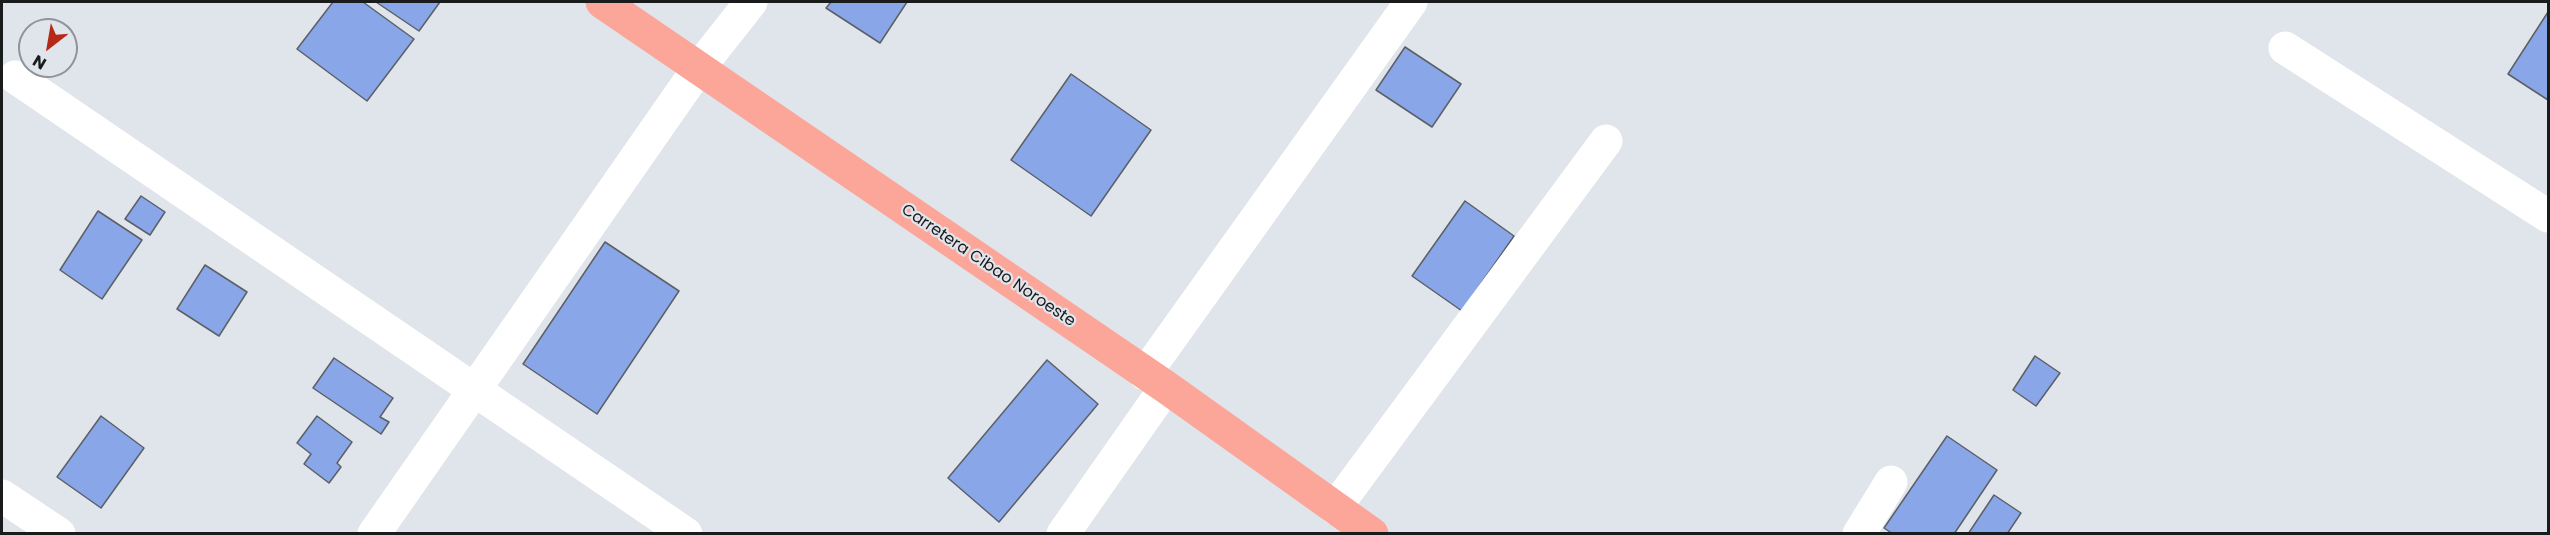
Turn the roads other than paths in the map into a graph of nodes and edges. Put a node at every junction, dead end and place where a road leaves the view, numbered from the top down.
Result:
1 (603, 2) edge
2 (751, 2) edge
3 (1412, 2) edge
4 (2285, 48) dead end
5 (698, 69) junction
6 (15, 77) dead end
7 (1605, 141) dead end
8 (2548, 216) edge
9 (1155, 381) junction
10 (473, 388) junction
11 (1891, 482) dead end
12 (2, 496) edge
13 (1335, 508) junction
14 (59, 534) edge
15 (374, 534) edge
16 (686, 534) edge
17 (1063, 534) edge
18 (1372, 534) edge
19 (1859, 534) edge

1 - 5 main road, Carretera Cibao Noroeste
2 - 5 street
3 - 9 street
4 - 8 street
5 - 9 main road, Carretera Cibao Noroeste
5 - 10 street
6 - 10 street
7 - 13 street
9 - 13 main road, Carretera Cibao Noroeste
9 - 17 street
10 - 15 street
10 - 16 street
11 - 19 street
12 - 14 street
13 - 18 main road, Carretera Cibao Noroeste

